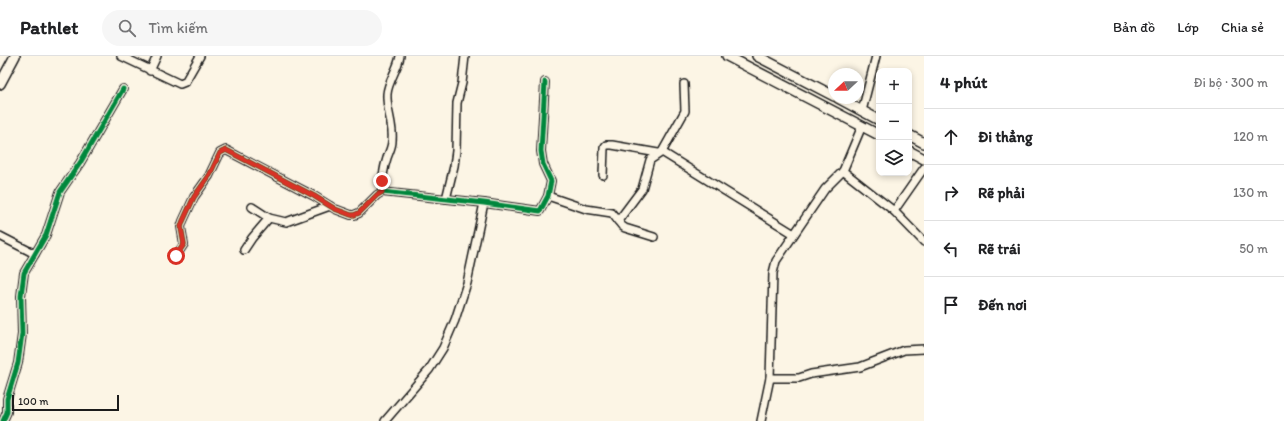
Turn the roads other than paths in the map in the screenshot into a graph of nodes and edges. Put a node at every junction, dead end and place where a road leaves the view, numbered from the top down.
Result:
1 (15, 56) edge
2 (121, 56) edge
3 (157, 56) edge
4 (200, 56) edge
5 (400, 56) edge
6 (465, 56) edge
7 (727, 56) edge
8 (757, 56) edge
9 (876, 56) edge
10 (150, 71) junction
11 (545, 82) dead end
12 (0, 84) edge
13 (684, 84) dead end
14 (123, 89) dead end
15 (828, 93) edge
16 (849, 104) edge
17 (862, 111) junction
18 (876, 118) edge
19 (862, 126) junction
20 (876, 133) edge
21 (912, 137) edge
22 (924, 143) edge
23 (660, 153) junction
24 (912, 153) edge
25 (924, 159) edge
26 (924, 168) edge
27 (843, 171) junction
28 (604, 176) dead end
29 (382, 192) junction
30 (548, 196) junction
31 (446, 199) junction
32 (484, 203) junction
33 (252, 206) dead end
34 (330, 206) junction
35 (894, 211) junction
36 (269, 218) junction
37 (618, 221) junction
38 (794, 234) junction
39 (0, 236) edge
40 (654, 237) dead end
41 (924, 242) edge
42 (244, 250) dead end
43 (35, 254) junction
44 (176, 256) dead end
45 (924, 349) edge
46 (770, 378) junction
47 (3, 404) edge
48 (3, 421) edge
49 (384, 421) edge
50 (761, 421) edge

1 - 12 main road
2 - 10 street
3 - 10 street
4 - 10 street
5 - 29 street
6 - 31 street
7 - 19 main road
8 - 15 main road
9 - 17 street
11 - 30 street
13 - 23 street
14 - 43 street
16 - 17 main road
17 - 18 main road
19 - 20 main road
19 - 27 street
21 - 22 main road
23 - 28 street
23 - 37 street
23 - 38 street
24 - 25 main road
26 - 35 street
27 - 35 street
27 - 38 street
29 - 31 street
29 - 34 street
30 - 32 street
30 - 37 street
31 - 32 street
32 - 49 street
33 - 36 street
34 - 36 street
34 - 44 street
35 - 41 street
36 - 42 street
37 - 40 street
38 - 46 street
39 - 43 street
43 - 47 street
45 - 46 street
46 - 50 street
47 - 48 street

